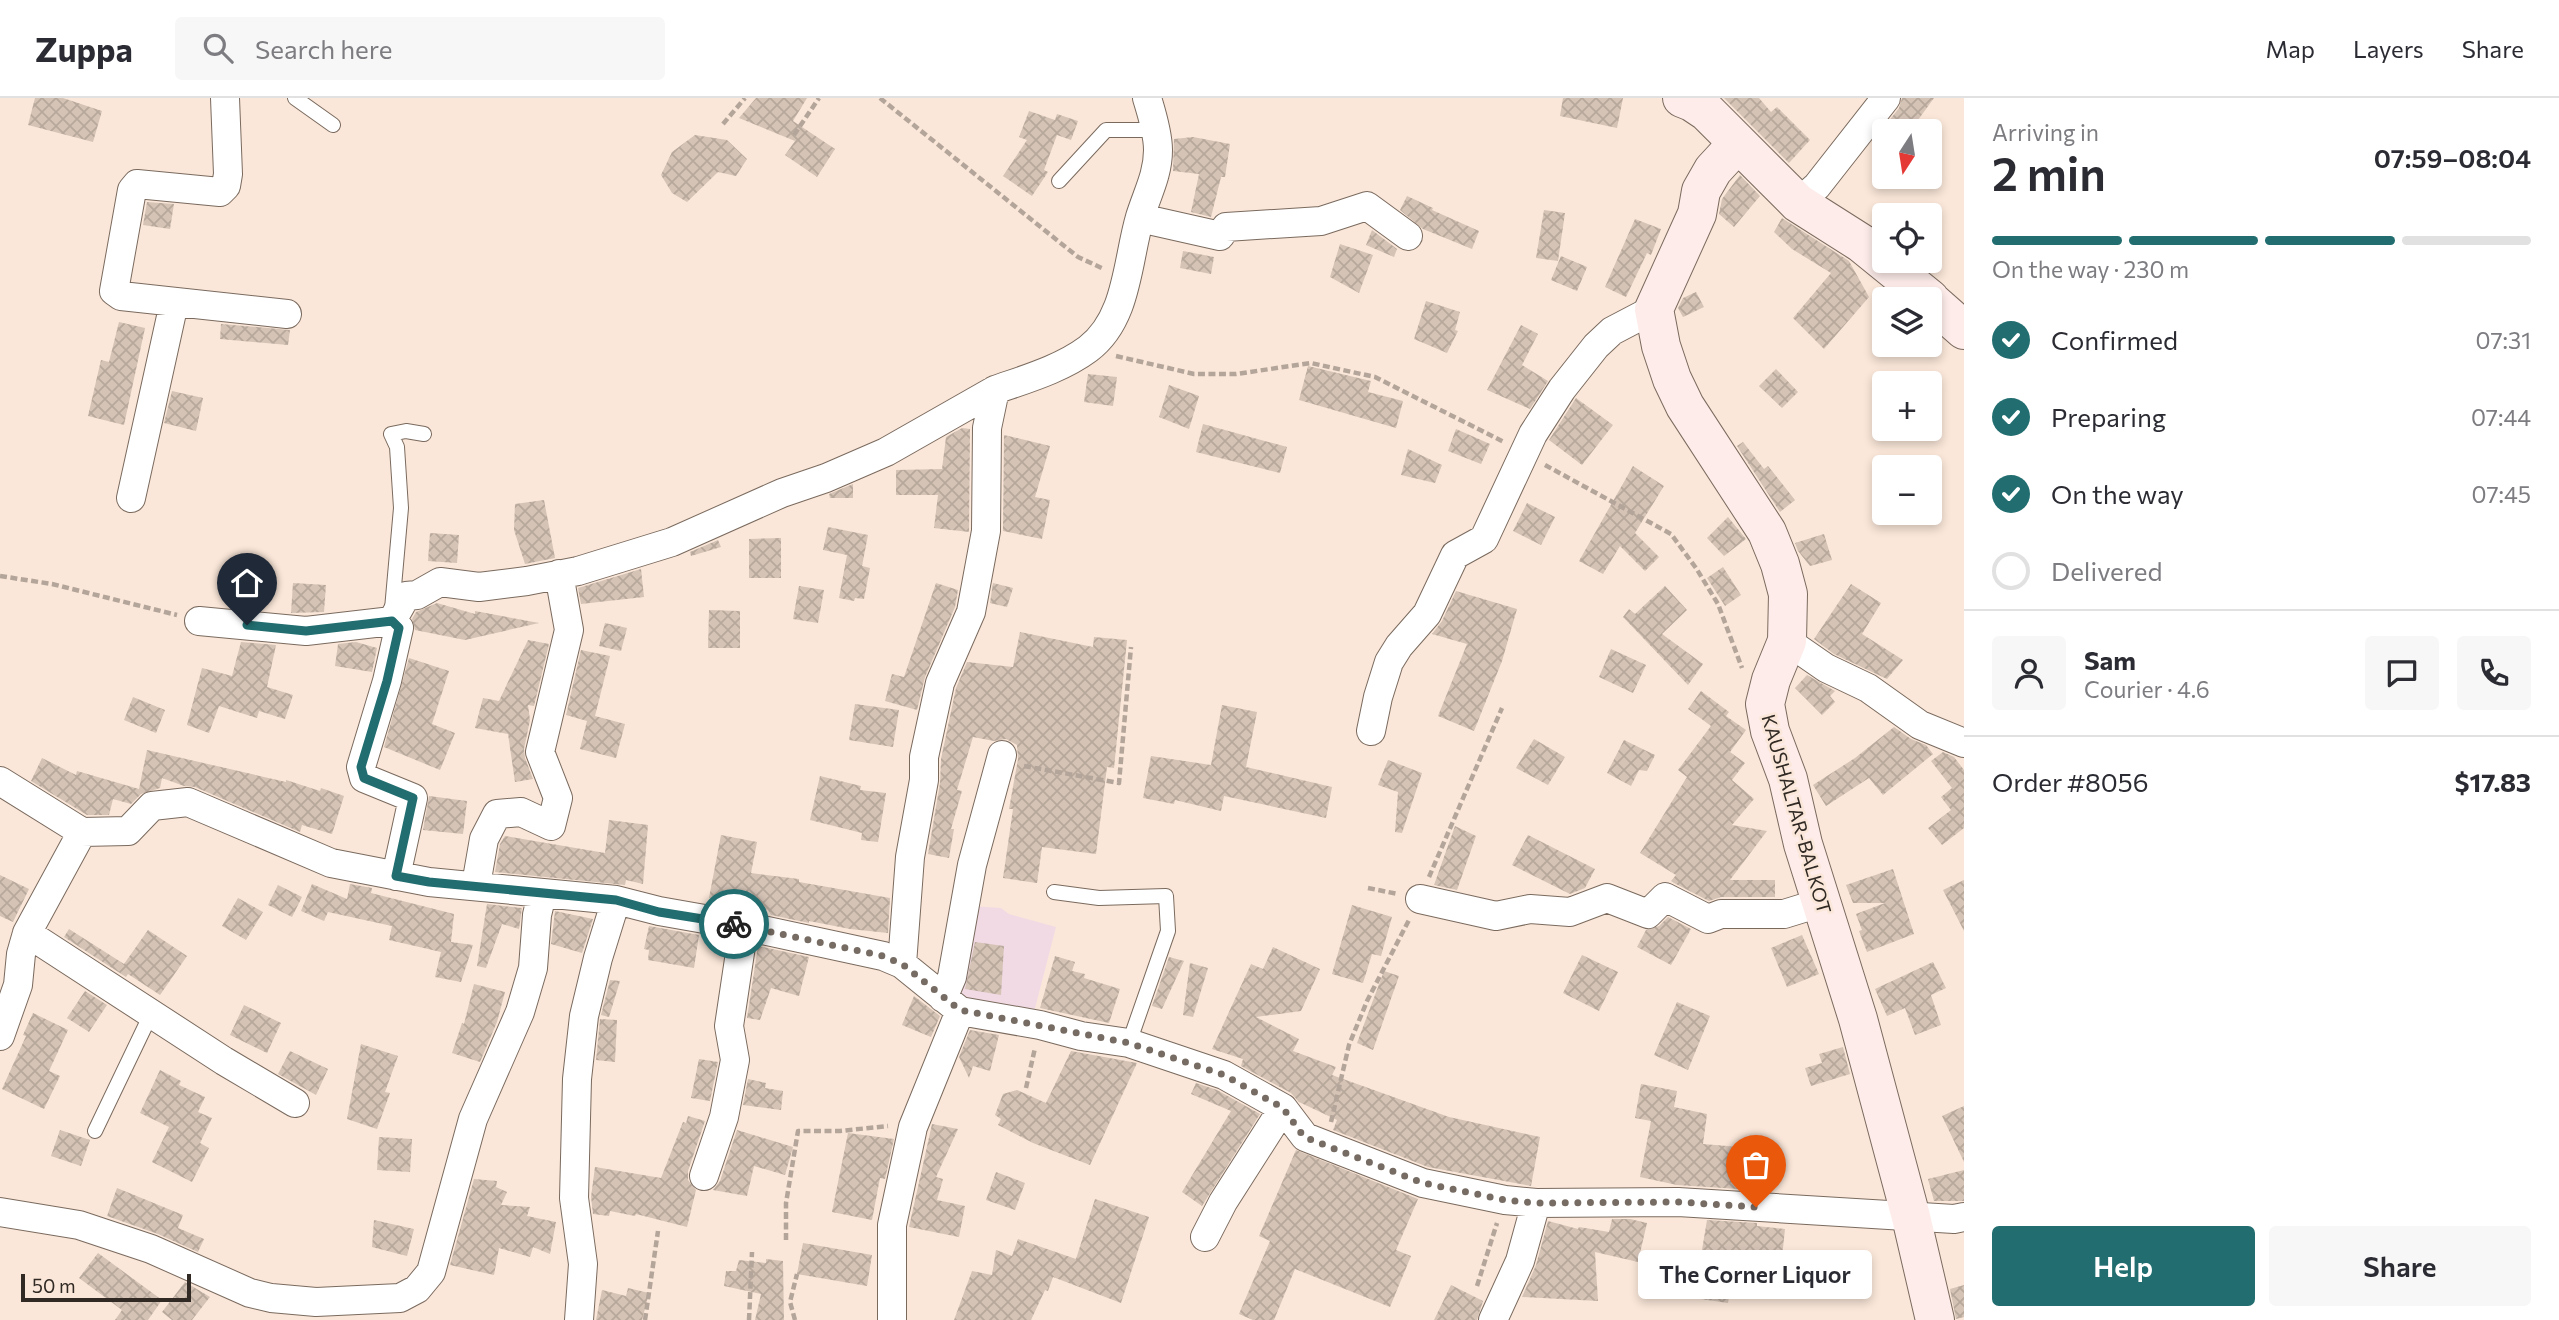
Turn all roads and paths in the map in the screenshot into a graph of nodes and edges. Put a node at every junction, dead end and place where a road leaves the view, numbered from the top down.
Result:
1 (225, 98) edge
2 (295, 98) edge
3 (745, 98) edge
4 (819, 98) edge
5 (880, 98) edge
6 (1147, 98) edge
7 (1682, 98) edge
8 (1886, 98) edge
9 (723, 124) dead end
10 (332, 125) dead end
11 (1154, 130) junction
12 (794, 135) dead end
13 (1737, 144) junction
14 (1059, 181) dead end
15 (1798, 203) junction
16 (1140, 218) junction
17 (1408, 236) dead end
18 (1126, 280) junction
19 (1915, 287) edge
20 (174, 303) junction
21 (1654, 309) junction
22 (1942, 310) edge
23 (287, 314) dead end
24 (1964, 330) edge
25 (1088, 349) junction
26 (995, 390) junction
27 (424, 434) dead end
28 (1524, 452) junction
29 (131, 498) dead end
30 (559, 574) junction
31 (0, 576) edge
32 (199, 621) joint
33 (392, 621) junction
34 (1787, 641) junction
35 (1131, 647) dead end
36 (1765, 704) junction
37 (1502, 708) dead end
38 (1371, 732) dead end
39 (1964, 743) edge
40 (1002, 755) joint
41 (0, 781) edge
42 (82, 832) junction
43 (396, 876) junction
44 (476, 885) junction
45 (1054, 892) dead end
46 (542, 894) junction
47 (1420, 899) junction
48 (616, 900) junction
49 (1823, 902) junction
50 (744, 926) junction
51 (27, 933) junction
52 (902, 964) junction
53 (952, 1004) junction
54 (151, 1014) junction
55 (3, 1021) edge
56 (1040, 1025) junction
57 (1129, 1043) junction
58 (1026, 1088) dead end
59 (295, 1103) dead end
60 (1283, 1108) junction
61 (913, 1127) junction
62 (96, 1131) dead end
63 (1326, 1144) junction
64 (704, 1176) dead end
65 (1505, 1200) junction
66 (1536, 1203) junction
67 (0, 1212) edge
68 (1911, 1216) junction
69 (1964, 1217) edge
70 (658, 1231) dead end
71 (1205, 1237) dead end
72 (786, 1240) dead end
73 (752, 1252) dead end
74 (797, 1274) dead end
75 (1477, 1286) dead end
76 (579, 1320) edge
77 (645, 1320) edge
78 (750, 1320) edge
79 (794, 1320) edge
80 (892, 1320) edge
81 (1493, 1320) edge
82 (1935, 1320) edge

1 - 20 street
2 - 10 lane
3 - 9 path
4 - 12 path
5 - 18 path
6 - 11 street
7 - 13 main road
8 - 15 street
11 - 14 lane
11 - 16 street
13 - 15 main road
13 - 21 main road
15 - 19 main road
16 - 17 street
16 - 18 street
18 - 25 street
20 - 23 street
20 - 29 street
21 - 28 street
21 - 34 main road, KAUSHALTAR-BALKOT
22 - 24 main road
25 - 26 street
25 - 28 path
26 - 30 street
26 - 52 street
27 - 33 lane
28 - 36 path
28 - 38 street
30 - 33 street
30 - 44 street
31 - 32 path
32 - 33 street
33 - 43 street
34 - 36 main road, KAUSHALTAR-BALKOT
34 - 39 street
35 - 40 path
36 - 49 main road, KAUSHALTAR-BALKOT
37 - 47 path
40 - 53 street
41 - 42 street
42 - 43 street
42 - 51 street
43 - 44 street
44 - 46 street
45 - 57 lane
46 - 48 street
46 - 67 street
47 - 49 street
47 - 63 path
48 - 50 street
48 - 76 street
49 - 68 main road, KAUSHALTAR-BALKOT
50 - 52 street
50 - 64 street
51 - 54 street
51 - 55 street
52 - 53 street
53 - 56 street
53 - 61 street
54 - 59 street
54 - 62 lane
56 - 57 street
56 - 58 path
57 - 60 street
60 - 63 street
60 - 71 street
61 - 72 path
61 - 80 street
63 - 65 street
65 - 66 street
65 - 75 path
66 - 68 street
66 - 81 street
68 - 69 street
68 - 82 main road, KAUSHALTAR-BALKOT
70 - 77 path
73 - 78 path
74 - 79 path

